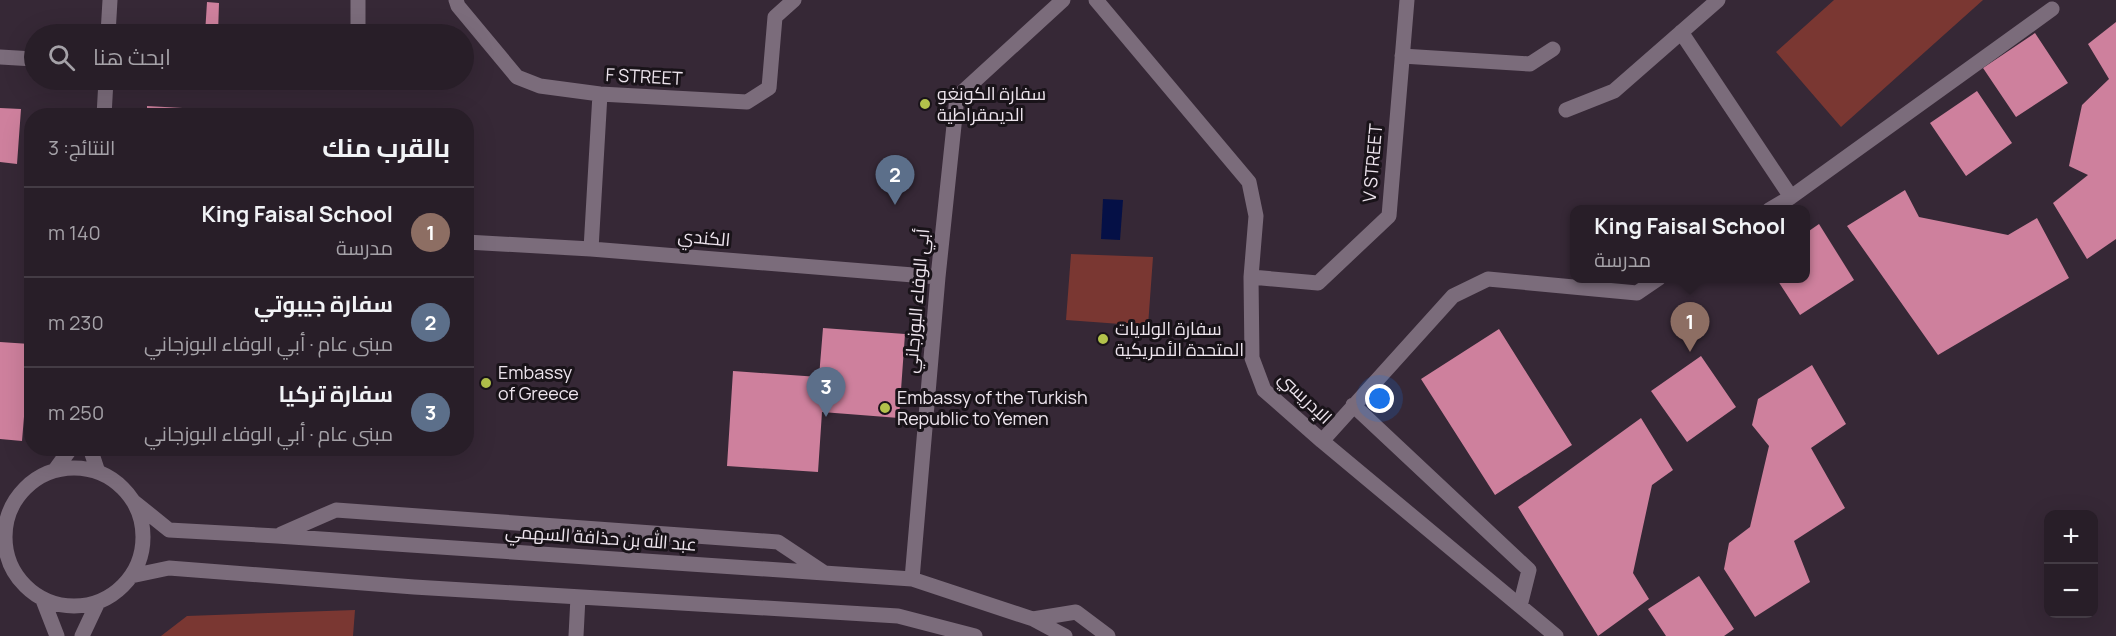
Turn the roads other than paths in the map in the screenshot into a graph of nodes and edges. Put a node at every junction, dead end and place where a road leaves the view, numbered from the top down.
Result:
1 (110, 0) edge
2 (358, 0) edge
3 (456, 0) edge
4 (794, 0) edge
5 (1064, 0) edge
6 (1096, 0) edge
7 (1407, 0) edge
8 (1718, 0) edge
9 (2052, 9) dead end
10 (109, 24) edge
11 (358, 24) edge
12 (473, 24) edge
13 (474, 25) edge
14 (1681, 32) junction
15 (1553, 49) dead end
16 (1402, 56) junction
17 (0, 57) edge
18 (24, 58) edge
19 (105, 90) edge
20 (600, 94) junction
21 (104, 108) edge
22 (1566, 110) dead end
23 (1791, 197) junction
24 (1777, 205) edge
25 (474, 242) edge
26 (591, 249) junction
27 (938, 276) junction
28 (1251, 277) junction
29 (1653, 283) edge
30 (1353, 405) junction
31 (1322, 441) junction
32 (65, 456) edge
33 (93, 456) edge
34 (55, 470) junction
35 (98, 472) junction
36 (23, 490) junction
37 (133, 501) junction
38 (0, 504) edge
39 (277, 536) junction
40 (6, 566) edge
41 (826, 574) junction
42 (131, 576) junction
43 (912, 579) junction
44 (579, 597) junction
45 (43, 600) junction
46 (98, 602) junction
47 (1520, 606) junction
48 (1033, 619) junction
49 (57, 636) edge
50 (81, 636) edge
51 (576, 636) edge
52 (975, 636) edge
53 (1065, 636) edge
54 (1108, 636) edge
55 (1556, 636) edge

1 - 10 street
2 - 11 street
3 - 12 street, F STREET
4 - 20 street, F STREET
5 - 27 street, أبي الوفاء البوزجاني
6 - 28 street, الإدريسي
7 - 16 street, V STREET
8 - 14 street
9 - 23 street
13 - 20 street, F STREET
14 - 22 street
14 - 23 street
15 - 16 street
16 - 28 street, V STREET
17 - 18 street
19 - 21 street
20 - 26 street
23 - 24 street
25 - 26 street, الكندي
26 - 27 street, الكندي
27 - 43 street, أبي الوفاء البوزجاني
28 - 31 street, الإدريسي
29 - 30 street
30 - 31 street
30 - 47 street
31 - 47 street, الإدريسي
32 - 34 street
33 - 35 street
34 - 35 street
34 - 36 street
35 - 37 street
36 - 38 street
36 - 40 street
37 - 39 street, عبد الله بن حذافة السهمي
37 - 42 street
39 - 41 street, عبد الله بن حذافة السهمي
39 - 41 street
40 - 45 street
41 - 43 street, عبد الله بن حذافة السهمي
42 - 44 street
42 - 46 street
43 - 48 street, عبد الله بن حذافة السهمي
44 - 51 street
44 - 52 street
45 - 46 street
45 - 49 street
46 - 50 street
47 - 55 street, الإدريسي
48 - 53 street, عبد الله بن حذافة السهمي
48 - 54 street

